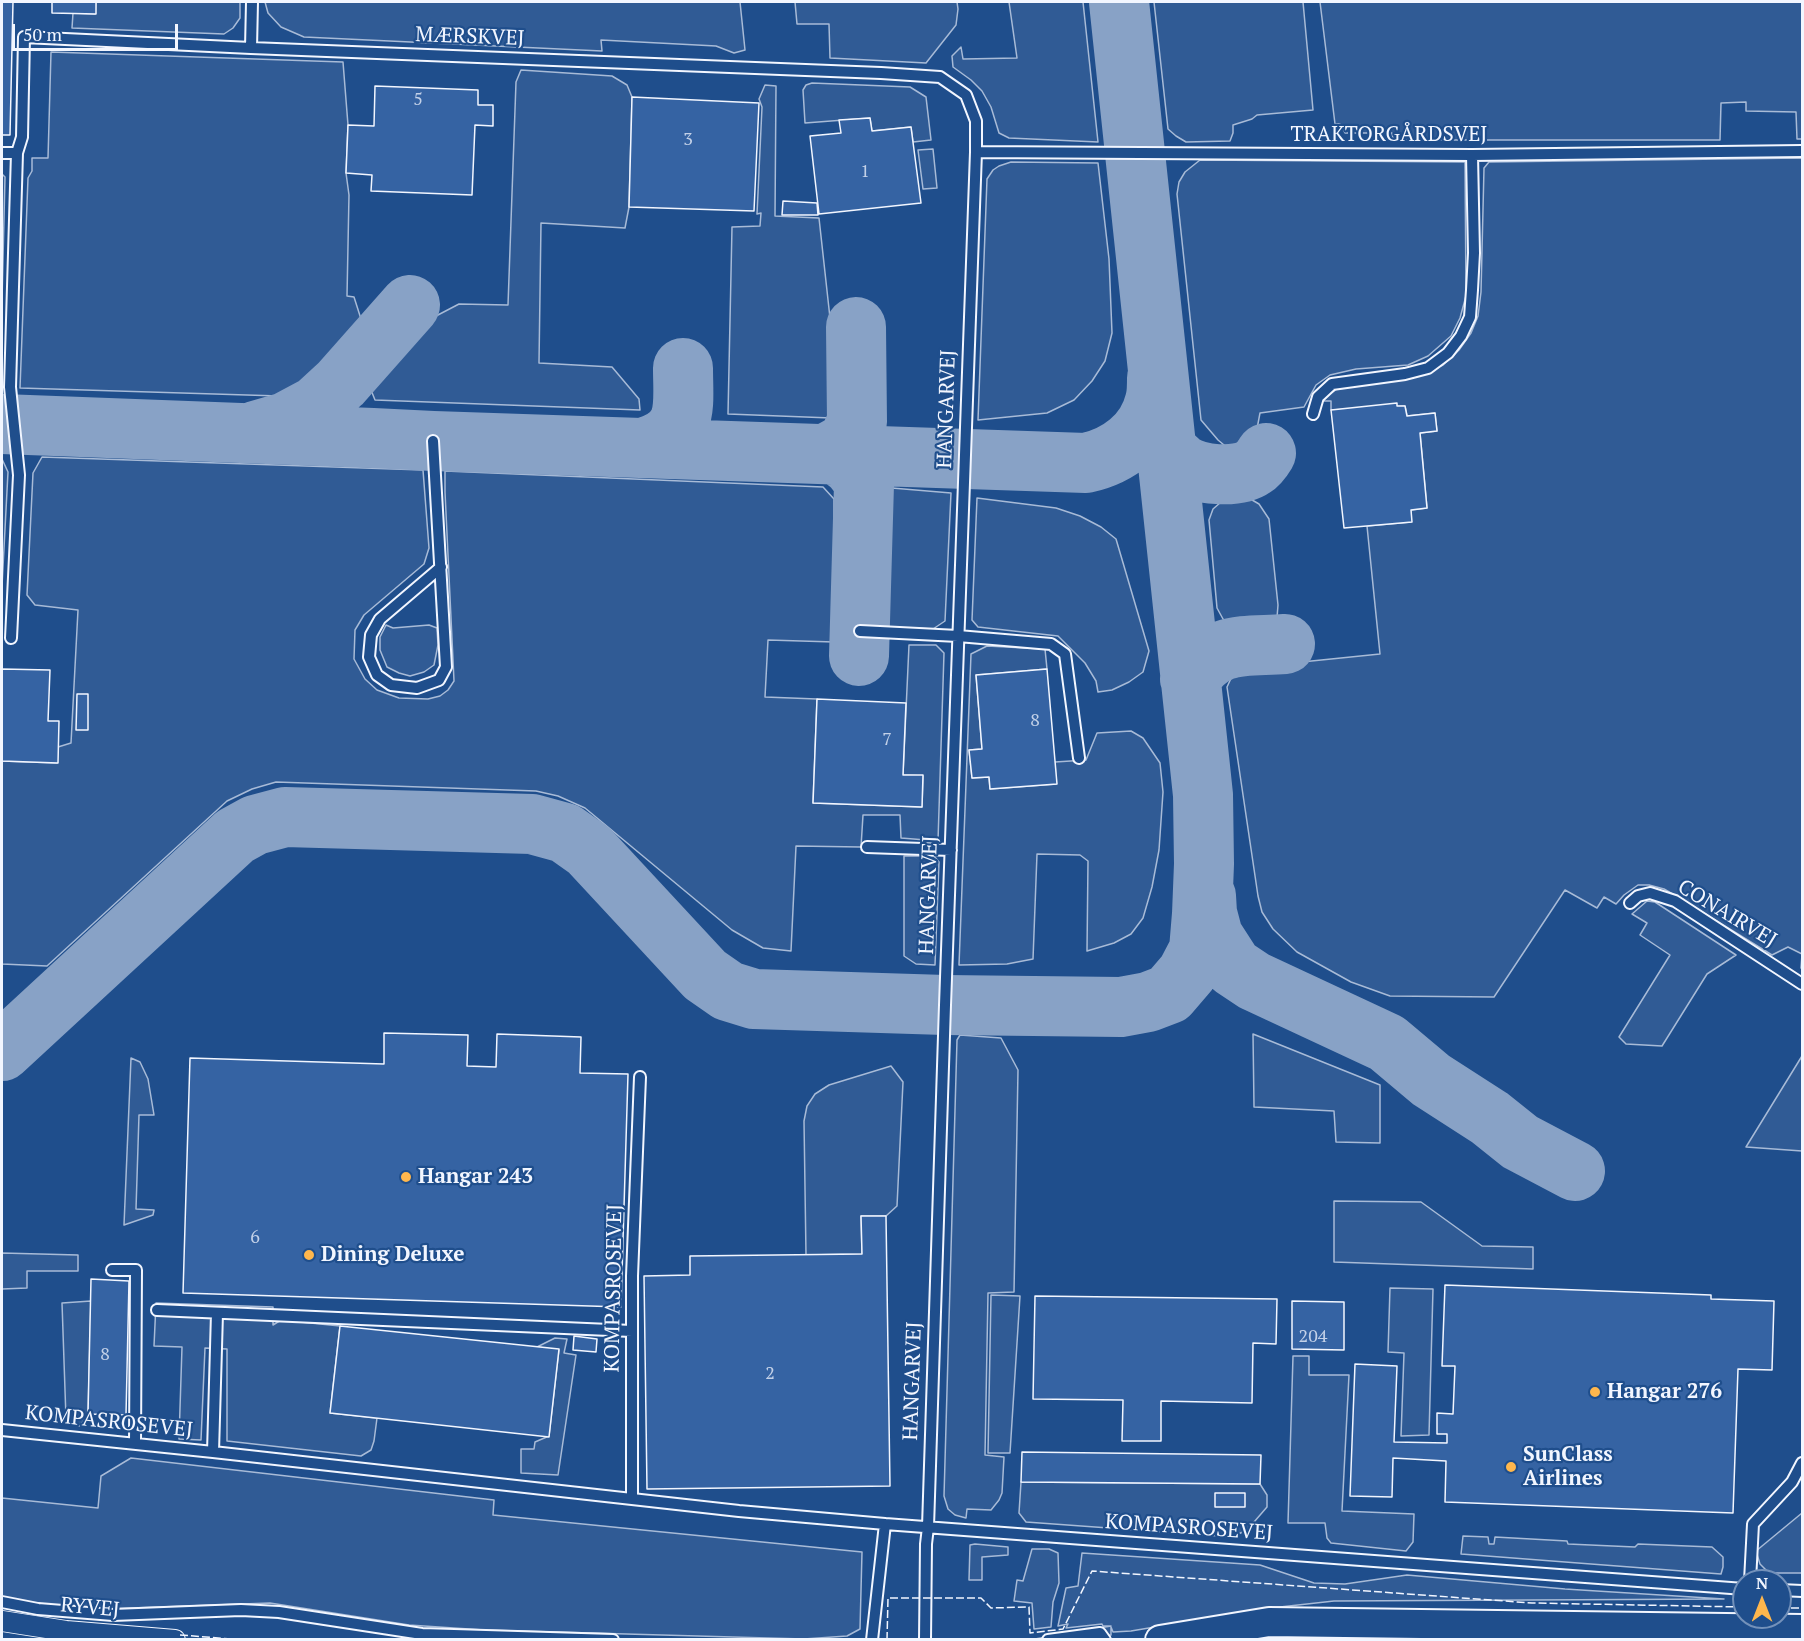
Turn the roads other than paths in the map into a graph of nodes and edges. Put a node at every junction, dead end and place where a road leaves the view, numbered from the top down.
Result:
1 (252, 2) edge
2 (251, 48) junction
3 (1803, 151) edge
4 (976, 152) junction
5 (2, 153) edge
6 (17, 153) junction
7 (1472, 155) junction
8 (1313, 414) dead end
9 (433, 441) dead end
10 (441, 567) junction
11 (860, 631) dead end
12 (958, 636) junction
13 (11, 638) dead end
14 (1079, 758) dead end
15 (867, 847) dead end
16 (951, 850) junction
17 (1630, 903) dead end
18 (1803, 984) edge
19 (640, 1077) dead end
20 (112, 1270) dead end
21 (157, 1310) dead end
22 (217, 1313) junction
23 (632, 1331) junction
24 (2, 1430) edge
25 (135, 1444) junction
26 (213, 1452) junction
27 (1803, 1463) edge
28 (632, 1499) junction
29 (885, 1524) junction
30 (928, 1527) junction
31 (1750, 1569) edge
32 (1732, 1587) edge
33 (2, 1602) edge
34 (2, 1622) edge
35 (1803, 1629) edge
36 (175, 1640) edge
37 (613, 1640) edge
38 (872, 1640) edge
39 (925, 1640) edge
40 (1048, 1640) edge
41 (1105, 1640) edge
42 (1160, 1640) edge

1 - 2 lane
2 - 4 lane, MÆRSKVEJ
2 - 6 lane, MÆRSKVEJ
3 - 7 lane, TRAKTORGÅRDSVEJ
4 - 7 lane, TRAKTORGÅRDSVEJ
4 - 12 lane, HANGARVEJ
5 - 6 lane
6 - 13 lane
7 - 8 lane
9 - 10 lane
10 - 10 lane
11 - 12 lane
12 - 14 lane
12 - 16 lane, HANGARVEJ
15 - 16 lane
16 - 30 lane, HANGARVEJ
17 - 18 lane, CONAIRVEJ
19 - 23 lane, KOMPASROSEVEJ
20 - 25 lane
21 - 22 lane
22 - 23 lane
22 - 26 lane, KOMPASROSEVEJ
23 - 28 lane, KOMPASROSEVEJ
24 - 25 lane, KOMPASROSEVEJ
25 - 26 lane, KOMPASROSEVEJ
26 - 28 lane, KOMPASROSEVEJ
27 - 31 lane
28 - 29 lane, KOMPASROSEVEJ
29 - 30 lane, KOMPASROSEVEJ
29 - 38 lane
30 - 32 lane, KOMPASROSEVEJ
30 - 39 lane, HANGARVEJ
33 - 37 lane
34 - 36 street, RYVEJ
35 - 42 street
40 - 41 lane

